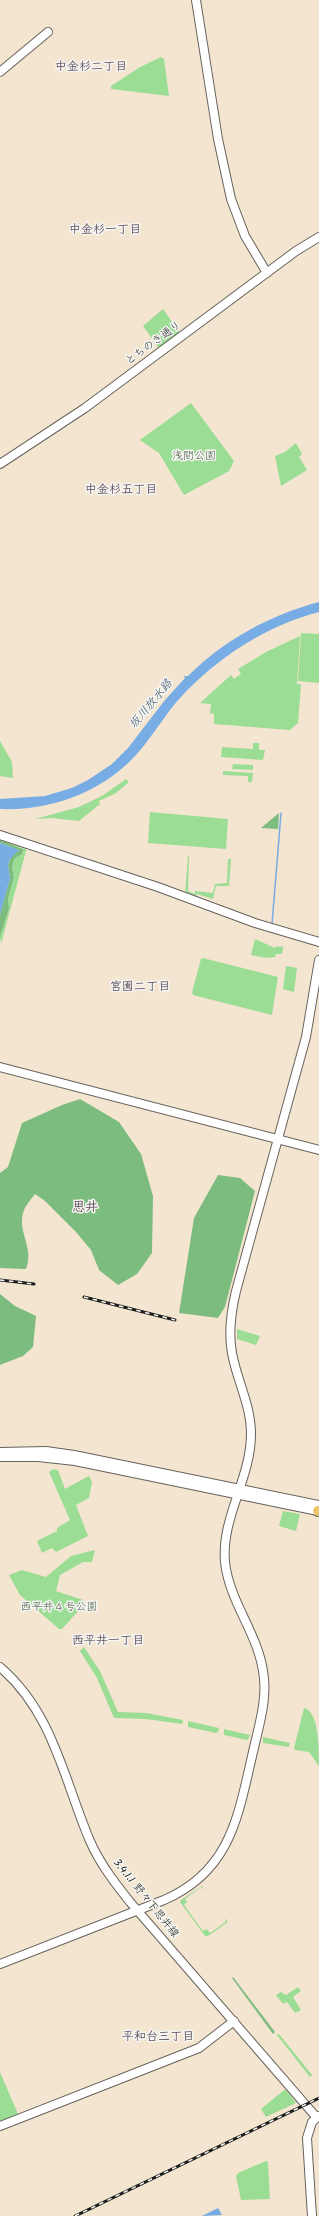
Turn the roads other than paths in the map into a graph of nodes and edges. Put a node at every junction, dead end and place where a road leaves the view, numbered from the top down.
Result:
1 (196, 0) edge
2 (48, 32) dead end
3 (0, 72) edge
4 (319, 237) edge
5 (268, 273) junction
6 (0, 464) edge
7 (0, 835) edge
8 (319, 942) edge
9 (319, 960) edge
10 (0, 1067) edge
11 (277, 1139) junction
12 (319, 1150) edge
13 (0, 1452) edge
14 (0, 1457) edge
15 (239, 1492) junction
16 (319, 1509) edge
17 (0, 1667) edge
18 (137, 1910) junction
19 (0, 1964) edge
20 (234, 2021) junction
21 (318, 2117) edge
22 (0, 2126) edge
23 (312, 2216) edge

1 - 5 street
2 - 3 street
4 - 5 street, とちのき通り
5 - 6 street, とちのき通り
7 - 8 street
9 - 11 street
10 - 11 street
11 - 12 street
11 - 15 street
13 - 15 street
14 - 15 street
15 - 16 street
15 - 18 street
17 - 18 street, 3.4.1.1 野々下思井線
18 - 19 street
18 - 20 street, 3.4.1.1 野々下思井線
20 - 21 street, 3.4.1.1 野々下思井線
20 - 22 street
21 - 23 street

